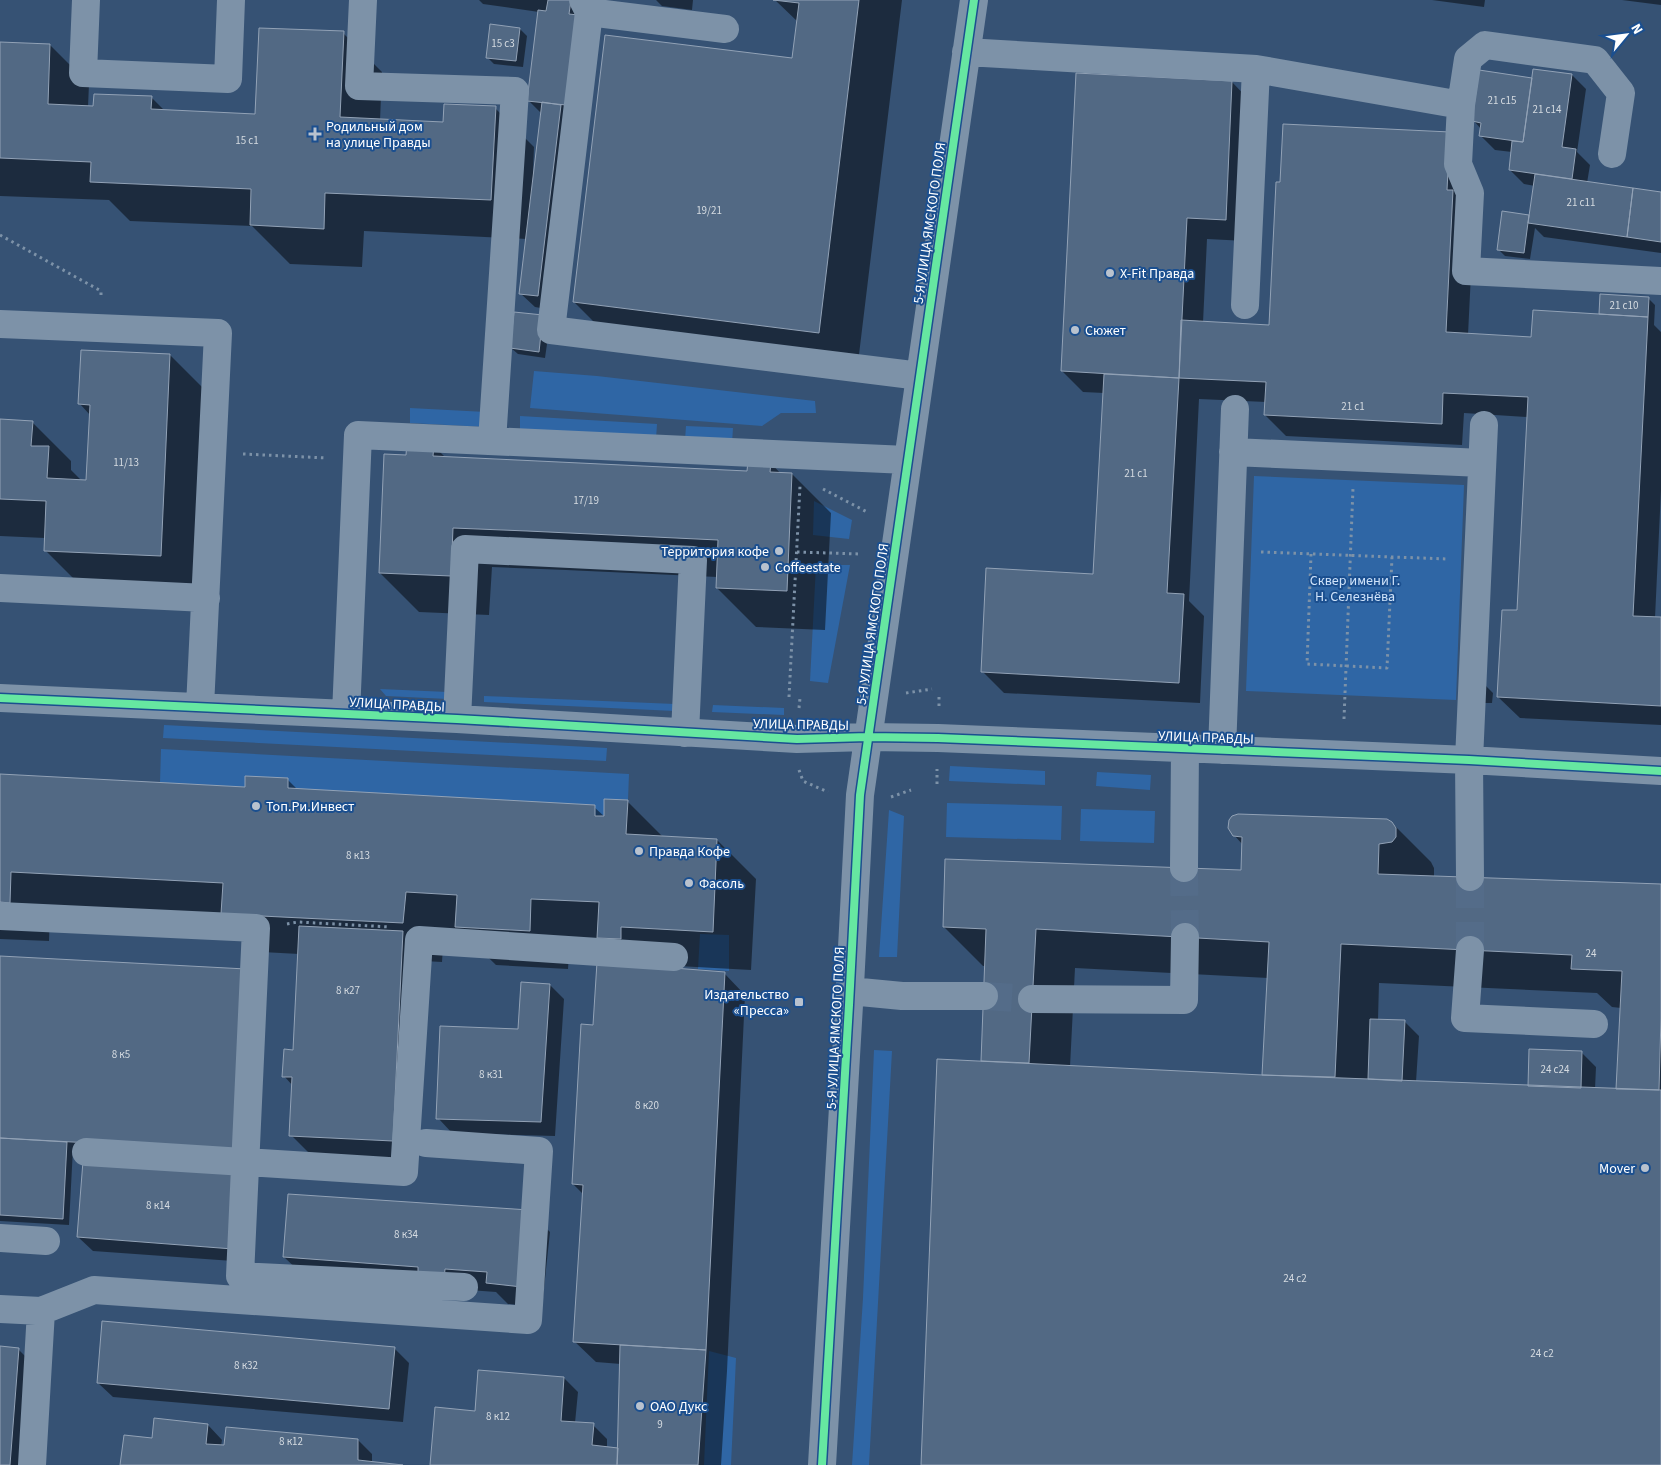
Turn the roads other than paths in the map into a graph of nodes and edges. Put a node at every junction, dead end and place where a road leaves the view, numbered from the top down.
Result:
1 (86, 0) edge
2 (231, 0) edge
3 (363, 0) edge
4 (974, 0) edge
5 (586, 6) edge
6 (725, 29) dead end
7 (966, 52) junction
8 (1256, 69) junction
9 (1462, 105) junction
10 (1612, 154) dead end
11 (1661, 281) edge
12 (1245, 305) dead end
13 (0, 324) edge
14 (920, 376) junction
15 (1235, 409) dead end
16 (1484, 425) dead end
17 (492, 441) junction
18 (1234, 452) junction
19 (907, 460) junction
20 (1482, 463) junction
21 (0, 588) edge
22 (206, 598) junction
23 (0, 698) edge
24 (200, 707) junction
25 (346, 714) junction
26 (457, 719) junction
27 (685, 733) junction
28 (868, 737) junction
29 (1185, 748) junction
30 (1222, 750) junction
31 (1469, 760) junction
32 (1661, 771) edge
33 (1184, 868) tunnel mouth
34 (1470, 877) tunnel mouth
35 (0, 916) edge
36 (1185, 937) tunnel mouth
37 (1470, 950) tunnel mouth
38 (674, 957) dead end
39 (850, 991) junction
40 (984, 996) tunnel mouth
41 (1032, 999) tunnel mouth
42 (1594, 1024) dead end
43 (426, 1143) dead end
44 (86, 1152) dead end
45 (245, 1162) junction
46 (0, 1238) edge
47 (46, 1241) dead end
48 (464, 1287) dead end
49 (0, 1309) edge
50 (41, 1311) junction
51 (32, 1465) edge
52 (822, 1465) edge

1 - 2 street
3 - 17 street
4 - 7 street, 5-Я УЛИЦА ЯМСКОГО ПОЛЯ
5 - 6 street
5 - 14 street
7 - 8 street
7 - 14 street, 5-Я УЛИЦА ЯМСКОГО ПОЛЯ
8 - 9 street
8 - 12 street
9 - 10 street
9 - 11 street
13 - 22 street
14 - 19 street, 5-Я УЛИЦА ЯМСКОГО ПОЛЯ
15 - 18 street
16 - 20 street
17 - 19 street
17 - 25 street
18 - 20 street
18 - 30 street
19 - 28 street, 5-Я УЛИЦА ЯМСКОГО ПОЛЯ
20 - 31 street
21 - 22 street
22 - 24 street
23 - 24 street, УЛИЦА ПРАВДЫ
24 - 25 street, УЛИЦА ПРАВДЫ
25 - 26 street, УЛИЦА ПРАВДЫ
26 - 27 street, УЛИЦА ПРАВДЫ
26 - 27 street
27 - 28 street, УЛИЦА ПРАВДЫ
28 - 29 street, УЛИЦА ПРАВДЫ
28 - 39 street, 5-Я УЛИЦА ЯМСКОГО ПОЛЯ
29 - 30 street, УЛИЦА ПРАВДЫ
29 - 33 street
30 - 31 street, УЛИЦА ПРАВДЫ
31 - 32 street, УЛИЦА ПРАВДЫ
31 - 34 street
35 - 45 street
36 - 41 street
37 - 42 street
38 - 45 street
39 - 40 street
39 - 52 street, 5-Я УЛИЦА ЯМСКОГО ПОЛЯ
43 - 50 street
44 - 45 street
45 - 48 street
46 - 47 street
49 - 50 street
50 - 51 street

